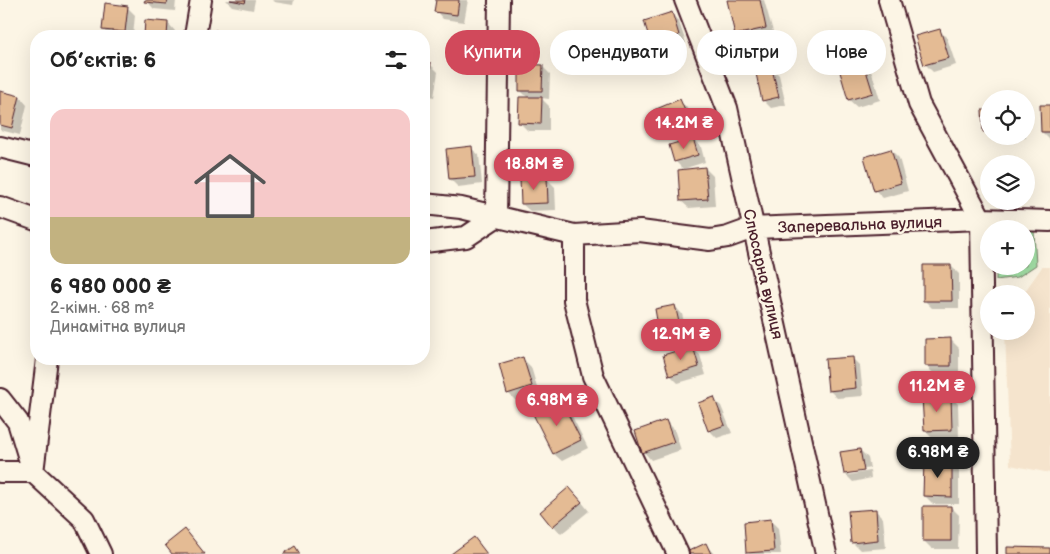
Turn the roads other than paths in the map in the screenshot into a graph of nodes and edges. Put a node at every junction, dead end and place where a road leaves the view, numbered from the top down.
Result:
1 (201, 0) edge
2 (499, 0) edge
3 (685, 0) edge
4 (888, 0) edge
5 (196, 30) edge
6 (0, 147) edge
7 (30, 154) edge
8 (430, 205) edge
9 (0, 207) edge
10 (496, 217) junction
11 (30, 218) edge
12 (981, 219) junction
13 (1050, 221) edge
14 (753, 228) junction
15 (574, 235) junction
16 (430, 241) edge
17 (46, 365) edge
18 (0, 399) edge
19 (0, 472) edge
20 (34, 472) junction
21 (101, 554) edge
22 (678, 554) edge
23 (826, 554) edge
24 (986, 554) edge

1 - 5 street
2 - 10 street
3 - 14 street, Слюсарна вулиця
4 - 12 street
6 - 7 street
8 - 10 street, Заперевальна вулиця
9 - 11 street
10 - 15 street, Заперевальна вулиця
10 - 16 street
12 - 13 street, Заперевальна вулиця
12 - 14 street, Заперевальна вулиця
12 - 24 street
14 - 15 street, Заперевальна вулиця
14 - 23 street, Слюсарна вулиця
15 - 22 street
17 - 20 street
18 - 20 street
19 - 20 street
20 - 21 street

